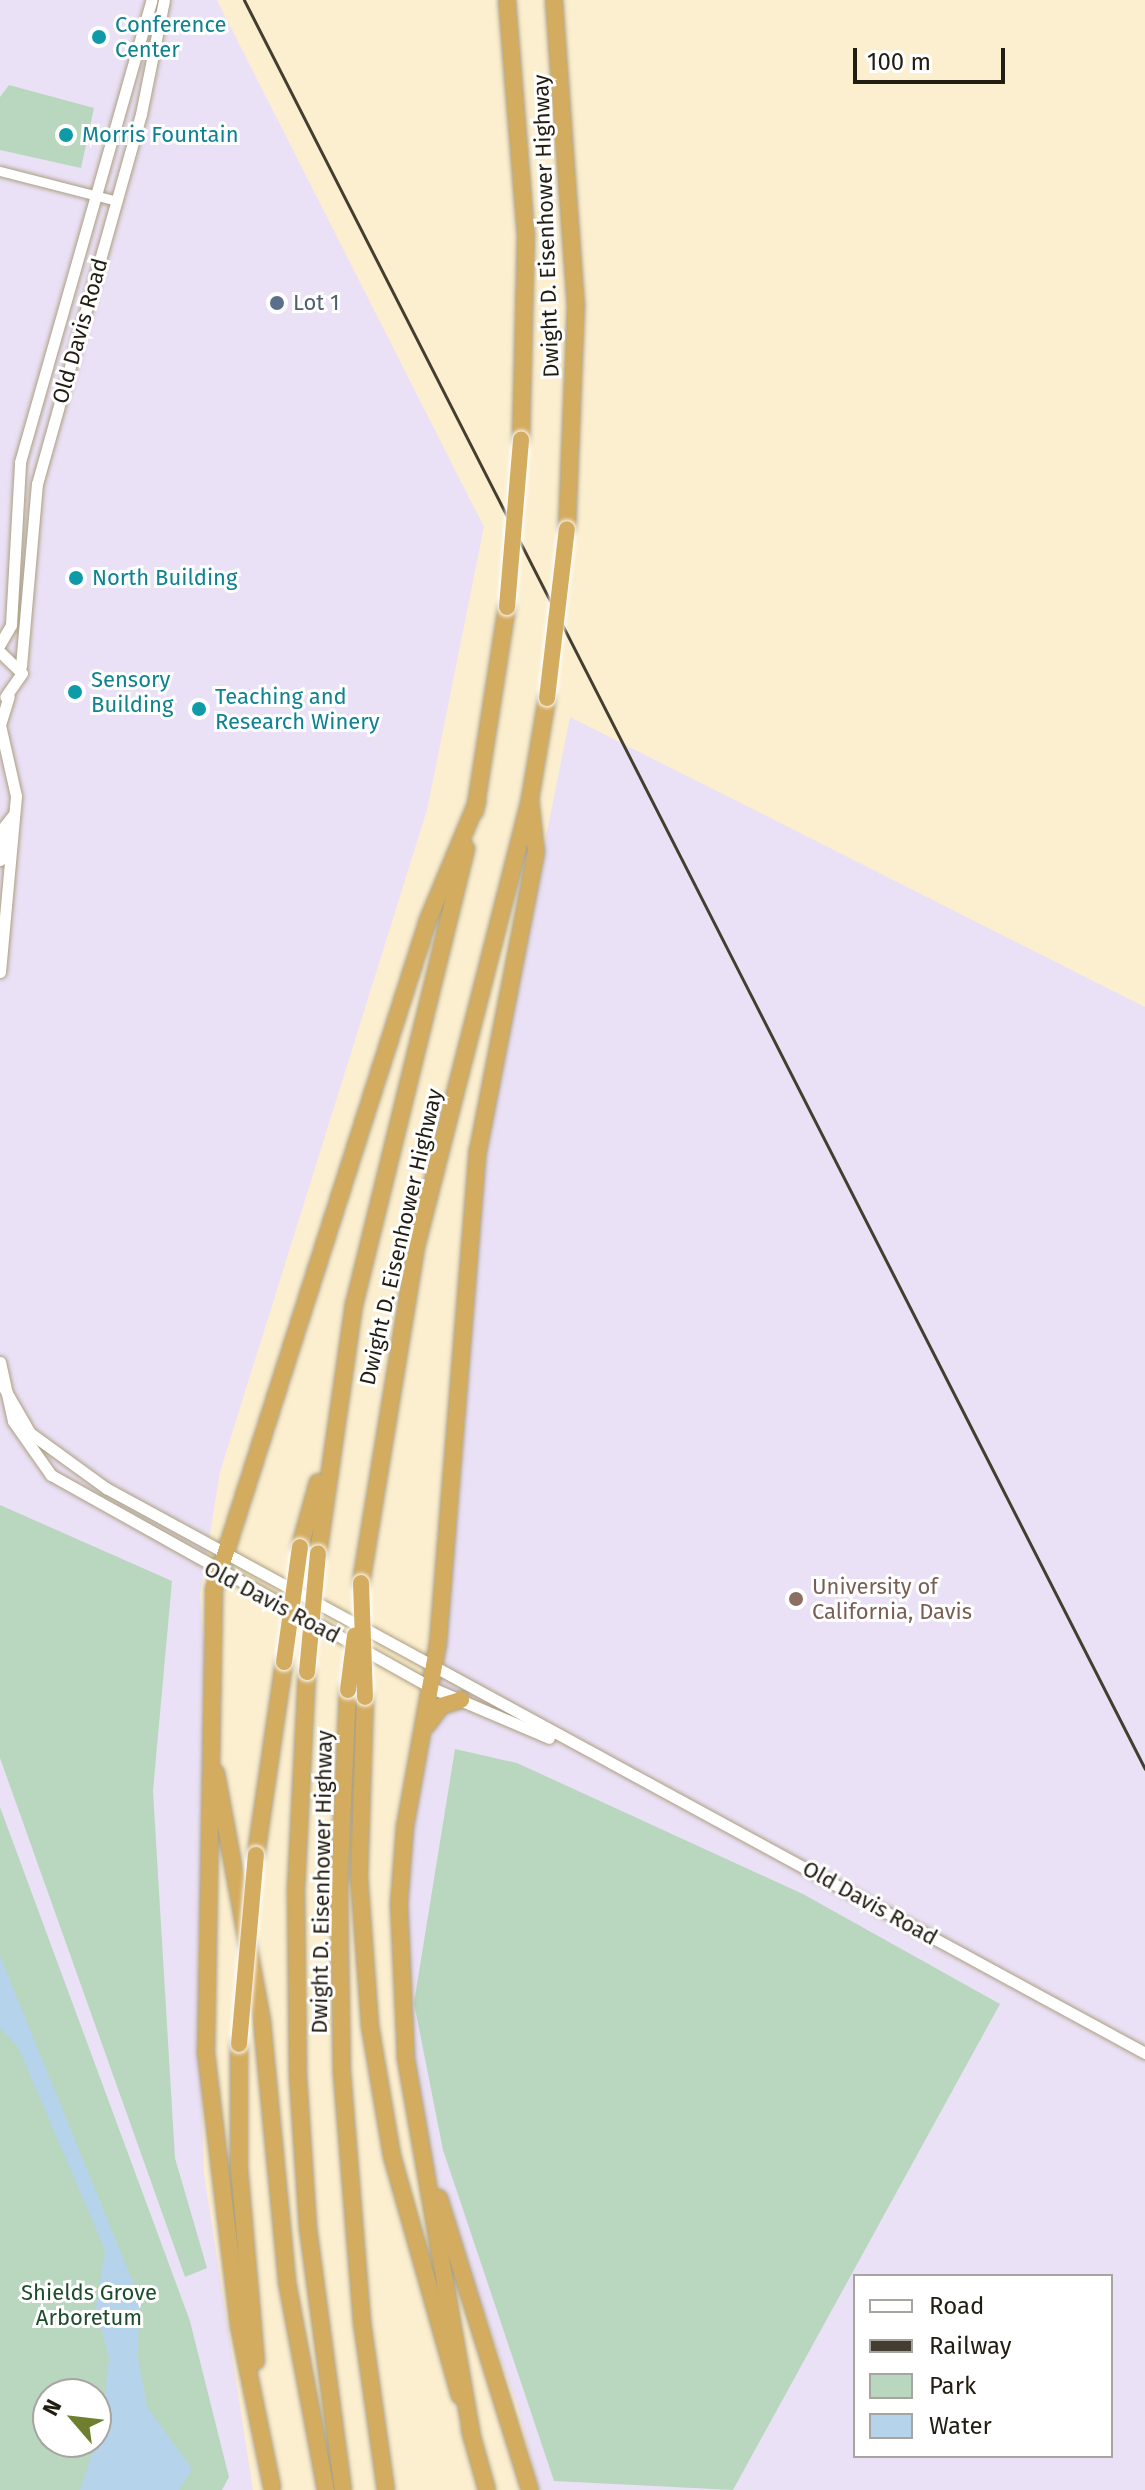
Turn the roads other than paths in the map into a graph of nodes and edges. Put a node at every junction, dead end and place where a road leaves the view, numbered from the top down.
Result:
1 (152, 0) edge
2 (164, 0) edge
3 (507, 0) edge
4 (554, 0) edge
5 (0, 171) edge
6 (94, 196) junction
7 (117, 201) junction
8 (0, 644) edge
9 (0, 652) edge
10 (21, 666) junction
11 (4, 697) edge
12 (530, 799) junction
13 (477, 802) junction
14 (14, 814) junction
15 (2, 827) edge
16 (0, 860) edge
17 (2, 919) edge
18 (0, 972) edge
19 (0, 1362) edge
20 (4, 1388) junction
21 (334, 1423) junction
22 (223, 1550) junction
23 (217, 1573) junction
24 (361, 1583) junction
25 (435, 1664) junction
26 (432, 1688) junction
27 (210, 1695) junction
28 (461, 1700) junction
29 (422, 1731) junction
30 (592, 1757) junction
31 (1145, 2053) edge
32 (425, 2158) junction
33 (472, 2437) junction
34 (272, 2488) edge
35 (326, 2490) edge
36 (343, 2490) edge
37 (386, 2490) edge
38 (487, 2490) edge
39 (530, 2490) edge

1 - 6 street, Old Davis Road
2 - 7 street, Old Davis Road
3 - 13 highway, Dwight D. Eisenhower Highway, bridge
4 - 12 highway, Dwight D. Eisenhower Highway, bridge
5 - 6 street
6 - 7 street
6 - 8 street, Old Davis Road
7 - 10 street, Old Davis Road
9 - 10 street
10 - 11 street, Old Davis Road
11 - 14 street
12 - 24 highway, Dwight D. Eisenhower Highway
12 - 25 highway
13 - 21 highway, Dwight D. Eisenhower Highway
13 - 22 highway
14 - 15 street
14 - 17 street
15 - 16 street
17 - 18 street
19 - 20 street, Old Davis Road
20 - 22 street, Old Davis Road
20 - 23 street, Old Davis Road
21 - 34 highway, bridge
21 - 36 highway, Dwight D. Eisenhower Highway, bridge
22 - 23 highway
22 - 25 street, Old Davis Road
23 - 26 street, Old Davis Road
23 - 27 highway
24 - 33 highway, bridge
24 - 37 highway, Dwight D. Eisenhower Highway, bridge
25 - 26 highway
25 - 30 street, Old Davis Road
26 - 28 street, Old Davis Road
26 - 29 highway
27 - 34 highway
27 - 35 highway
28 - 29 highway
28 - 30 street, Old Davis Road
29 - 32 highway
30 - 31 street, Old Davis Road
32 - 33 highway
32 - 39 highway
33 - 38 highway

